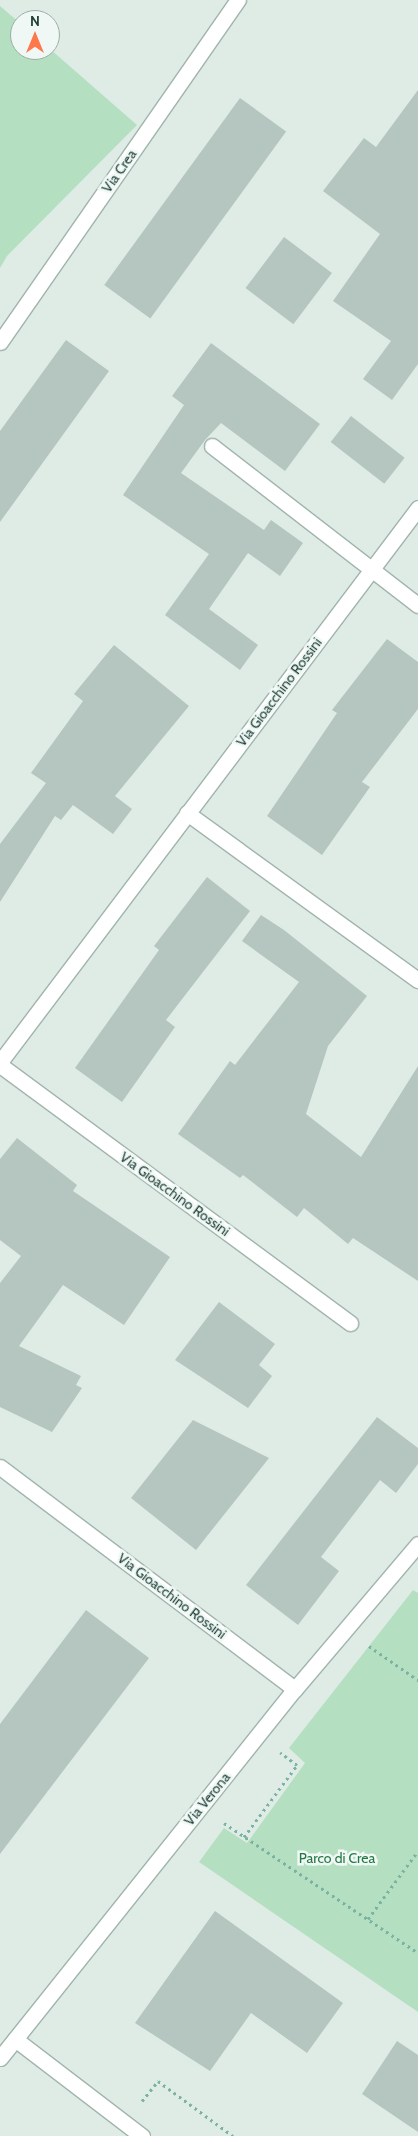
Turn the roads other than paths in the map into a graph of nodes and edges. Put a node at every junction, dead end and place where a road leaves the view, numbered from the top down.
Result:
1 (238, 0) edge
2 (0, 342) edge
3 (212, 446) dead end
4 (418, 508) edge
5 (371, 570) junction
6 (418, 605) edge
7 (187, 813) junction
8 (418, 980) edge
9 (0, 1064) edge
10 (350, 1323) dead end
11 (0, 1467) edge
12 (418, 1544) edge
13 (295, 1689) junction
14 (15, 2039) junction
15 (0, 2058) edge
16 (142, 2136) edge

1 - 2 street, Via Crea
3 - 5 street
4 - 5 street, Via Gioacchino Rossini
5 - 6 street
5 - 7 street, Via Gioacchino Rossini
7 - 8 street
7 - 9 street, Via Gioacchino Rossini
9 - 10 street, Via Gioacchino Rossini
11 - 13 street, Via Gioacchino Rossini
12 - 13 street, Via Verona
13 - 14 street, Via Verona
14 - 15 street, Via Verona
14 - 16 street

